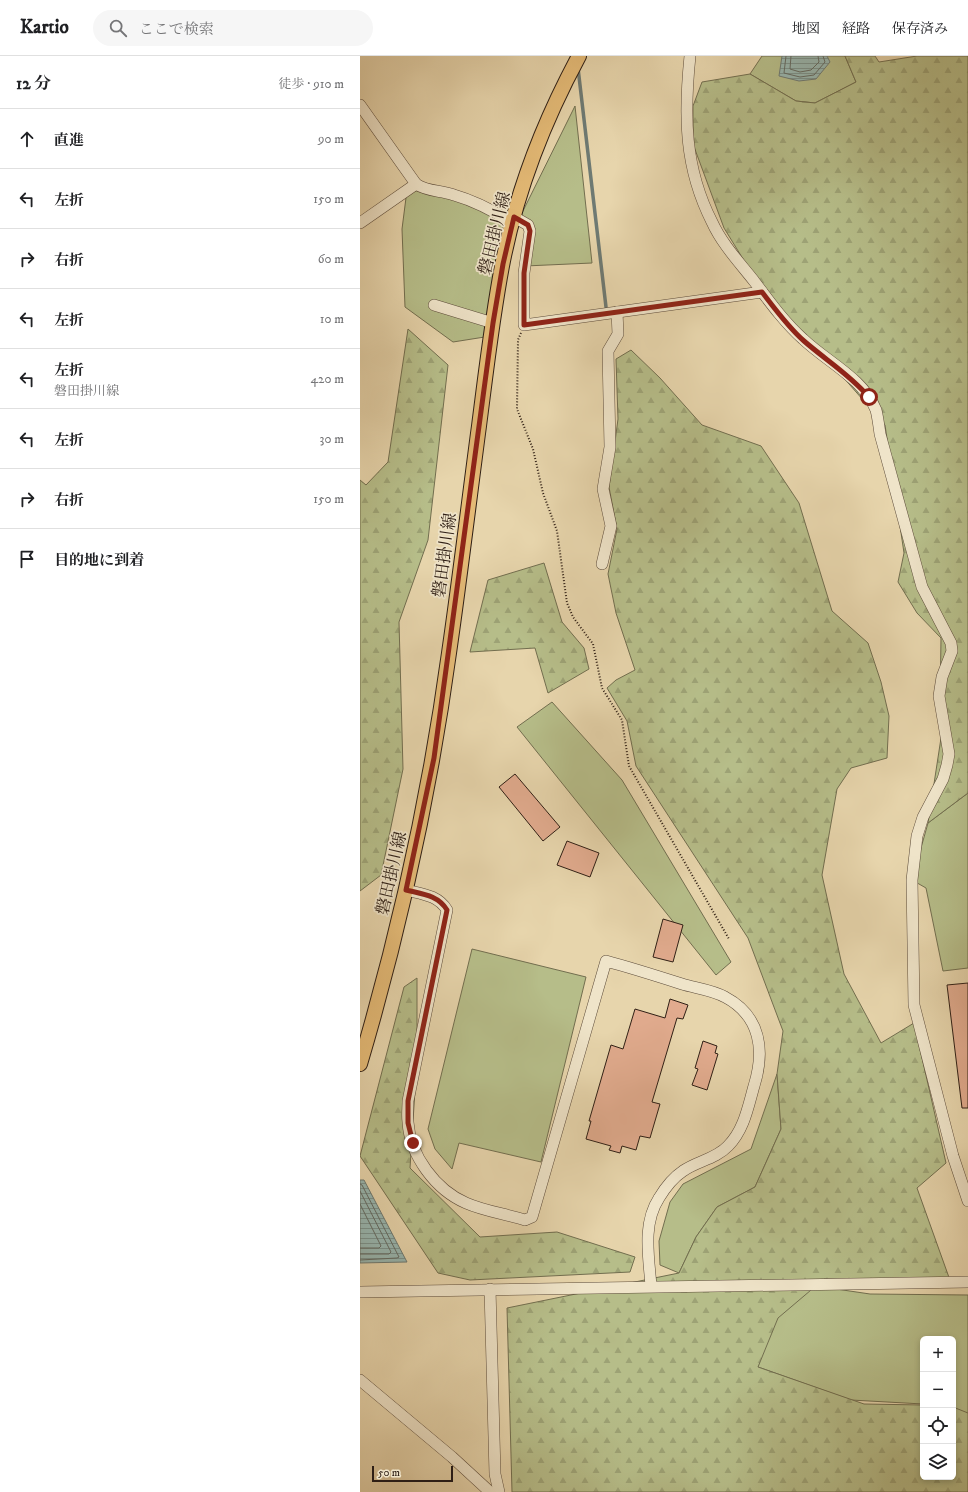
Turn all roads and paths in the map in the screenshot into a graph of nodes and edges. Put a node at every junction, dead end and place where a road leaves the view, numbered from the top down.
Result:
1 (579, 56) edge
2 (690, 56) edge
3 (360, 105) edge
4 (416, 184) junction
5 (513, 220) junction
6 (360, 223) edge
7 (762, 292) junction
8 (434, 305) dead end
9 (617, 312) junction
10 (493, 323) junction
11 (524, 325) junction
12 (602, 564) dead end
13 (406, 890) junction
14 (729, 939) dead end
15 (360, 1064) edge
16 (968, 1201) edge
17 (968, 1282) edge
18 (650, 1286) junction
19 (490, 1289) junction
20 (360, 1292) edge
21 (360, 1380) edge
22 (490, 1492) edge
23 (499, 1492) edge

1 - 5 main road, 磐田掛川線
2 - 7 street
3 - 4 street
4 - 5 street
4 - 6 street
5 - 10 main road, 磐田掛川線
5 - 11 street
7 - 9 street
7 - 16 street
8 - 10 street
9 - 11 street
9 - 12 street
10 - 13 main road, 磐田掛川線
11 - 14 path
13 - 15 main road, 磐田掛川線
13 - 18 street
17 - 18 street
18 - 19 street
19 - 20 street
19 - 23 street
21 - 22 street

